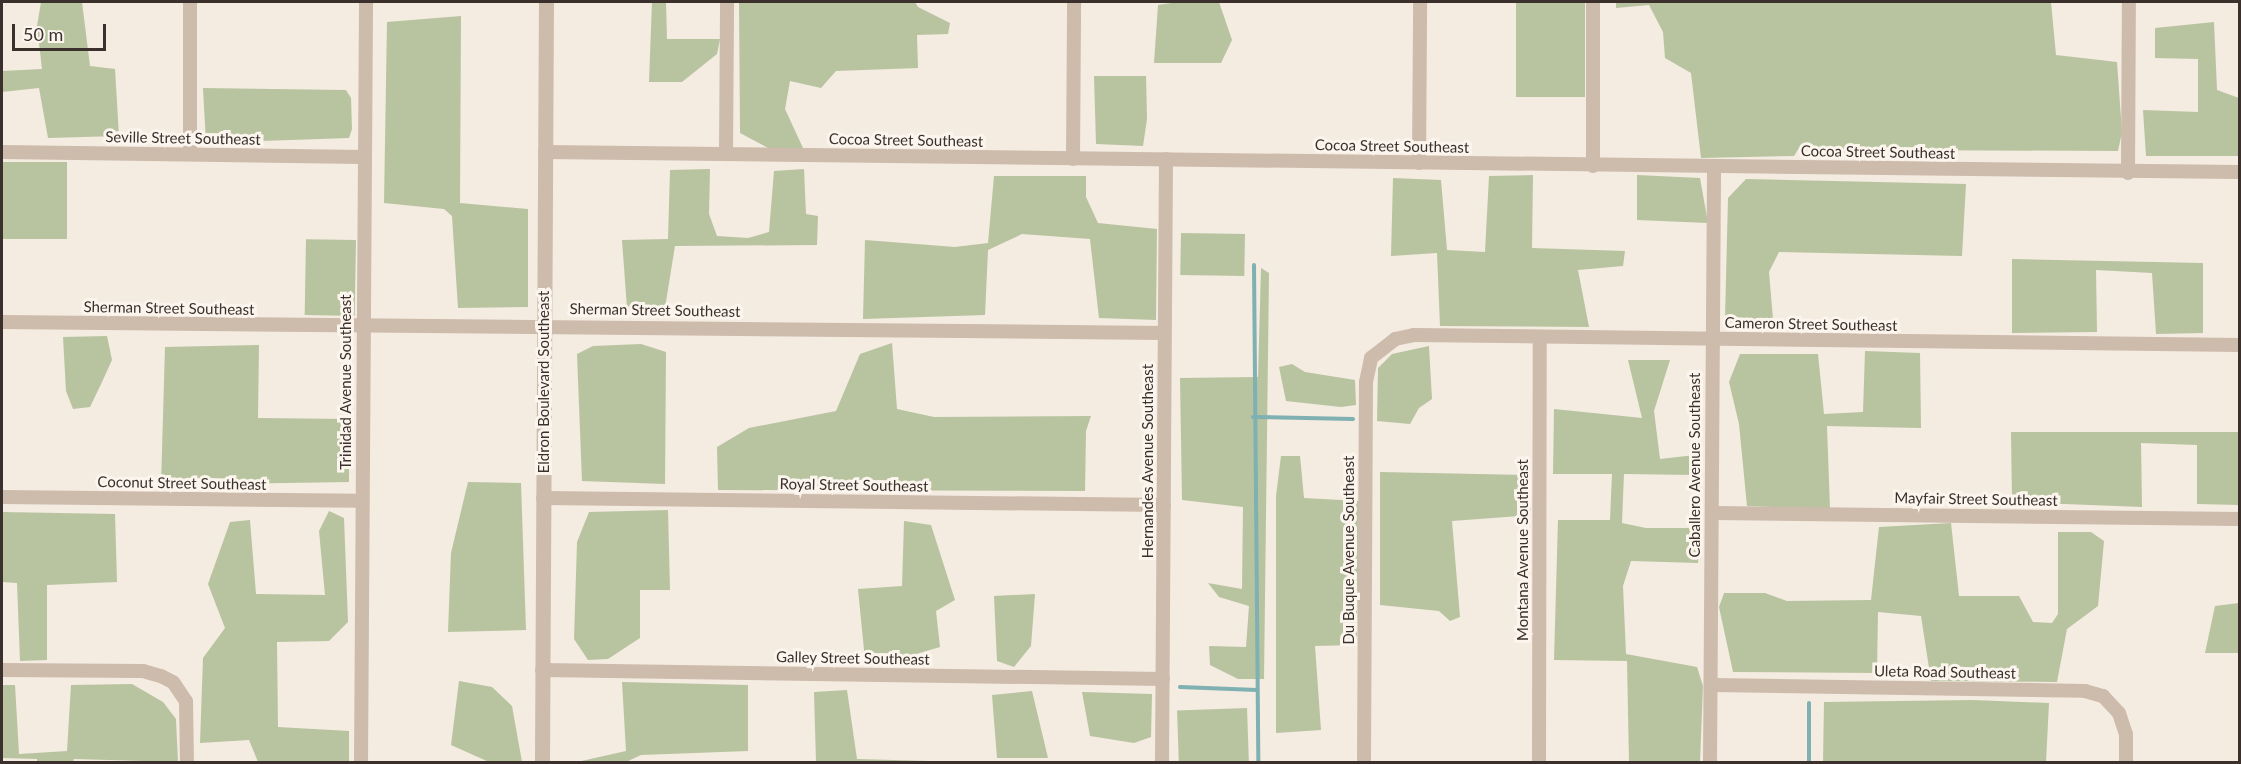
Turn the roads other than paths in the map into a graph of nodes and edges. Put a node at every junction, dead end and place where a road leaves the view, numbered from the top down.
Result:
1 (190, 2) edge
2 (366, 2) edge
3 (546, 2) edge
4 (727, 2) edge
5 (1074, 2) edge
6 (1420, 2) edge
7 (1593, 2) edge
8 (2129, 2) edge
9 (2, 152) edge
10 (545, 152) junction
11 (190, 154) junction
12 (726, 154) junction
13 (364, 157) junction
14 (1073, 159) junction
15 (1166, 159) junction
16 (1419, 163) junction
17 (1593, 166) junction
18 (1714, 167) junction
19 (2128, 172) junction
20 (2240, 172) edge
21 (2, 322) edge
22 (544, 326) junction
23 (363, 327) junction
24 (1164, 333) junction
25 (1540, 337) junction
26 (1712, 339) junction
27 (1384, 344) joint
28 (2240, 345) edge
29 (2, 497) edge
30 (543, 498) junction
31 (362, 501) junction
32 (1164, 505) junction
33 (1712, 513) junction
34 (2240, 519) edge
35 (2, 670) edge
36 (542, 670) junction
37 (1163, 679) junction
38 (1711, 685) junction
39 (188, 762) edge
40 (361, 762) edge
41 (542, 762) edge
42 (1162, 762) edge
43 (1364, 762) edge
44 (1539, 762) edge
45 (1710, 762) edge
46 (2126, 762) edge

1 - 11 street
2 - 13 street, Trinidad Avenue Southeast
3 - 10 street, Eldron Boulevard Southeast
4 - 12 street
5 - 14 street
6 - 16 street
7 - 17 street
8 - 19 street
9 - 11 street, Seville Street Southeast
10 - 12 street, Cocoa Street Southeast
10 - 22 street, Eldron Boulevard Southeast
11 - 13 street, Seville Street Southeast
12 - 14 street, Cocoa Street Southeast
13 - 23 street, Trinidad Avenue Southeast
14 - 15 street, Cocoa Street Southeast
15 - 16 street, Cocoa Street Southeast
15 - 24 street, Hernandes Avenue Southeast
16 - 17 street, Cocoa Street Southeast
17 - 18 street, Cocoa Street Southeast
18 - 19 street, Cocoa Street Southeast
18 - 26 street, Caballero Avenue Southeast
19 - 20 street, Cocoa Street Southeast
21 - 23 street, Sherman Street Southeast
22 - 23 street, Sherman Street Southeast
22 - 24 street, Sherman Street Southeast
22 - 30 street, Eldron Boulevard Southeast
23 - 31 street, Trinidad Avenue Southeast
24 - 32 street, Hernandes Avenue Southeast
25 - 26 street, Cameron Street Southeast
25 - 27 street, Cameron Street Southeast
25 - 44 street, Montana Avenue Southeast
26 - 28 street, Cameron Street Southeast
26 - 33 street, Caballero Avenue Southeast
27 - 43 street, Du Buque Avenue Southeast
29 - 31 street, Coconut Street Southeast
30 - 32 street, Royal Street Southeast
30 - 36 street, Eldron Boulevard Southeast
31 - 40 street, Trinidad Avenue Southeast
32 - 37 street, Hernandes Avenue Southeast
33 - 34 street, Mayfair Street Southeast
33 - 38 street, Caballero Avenue Southeast
35 - 39 street
36 - 37 street, Galley Street Southeast
36 - 41 street, Eldron Boulevard Southeast
37 - 42 street, Hernandes Avenue Southeast
38 - 45 street, Caballero Avenue Southeast
38 - 46 street, Uleta Road Southeast

